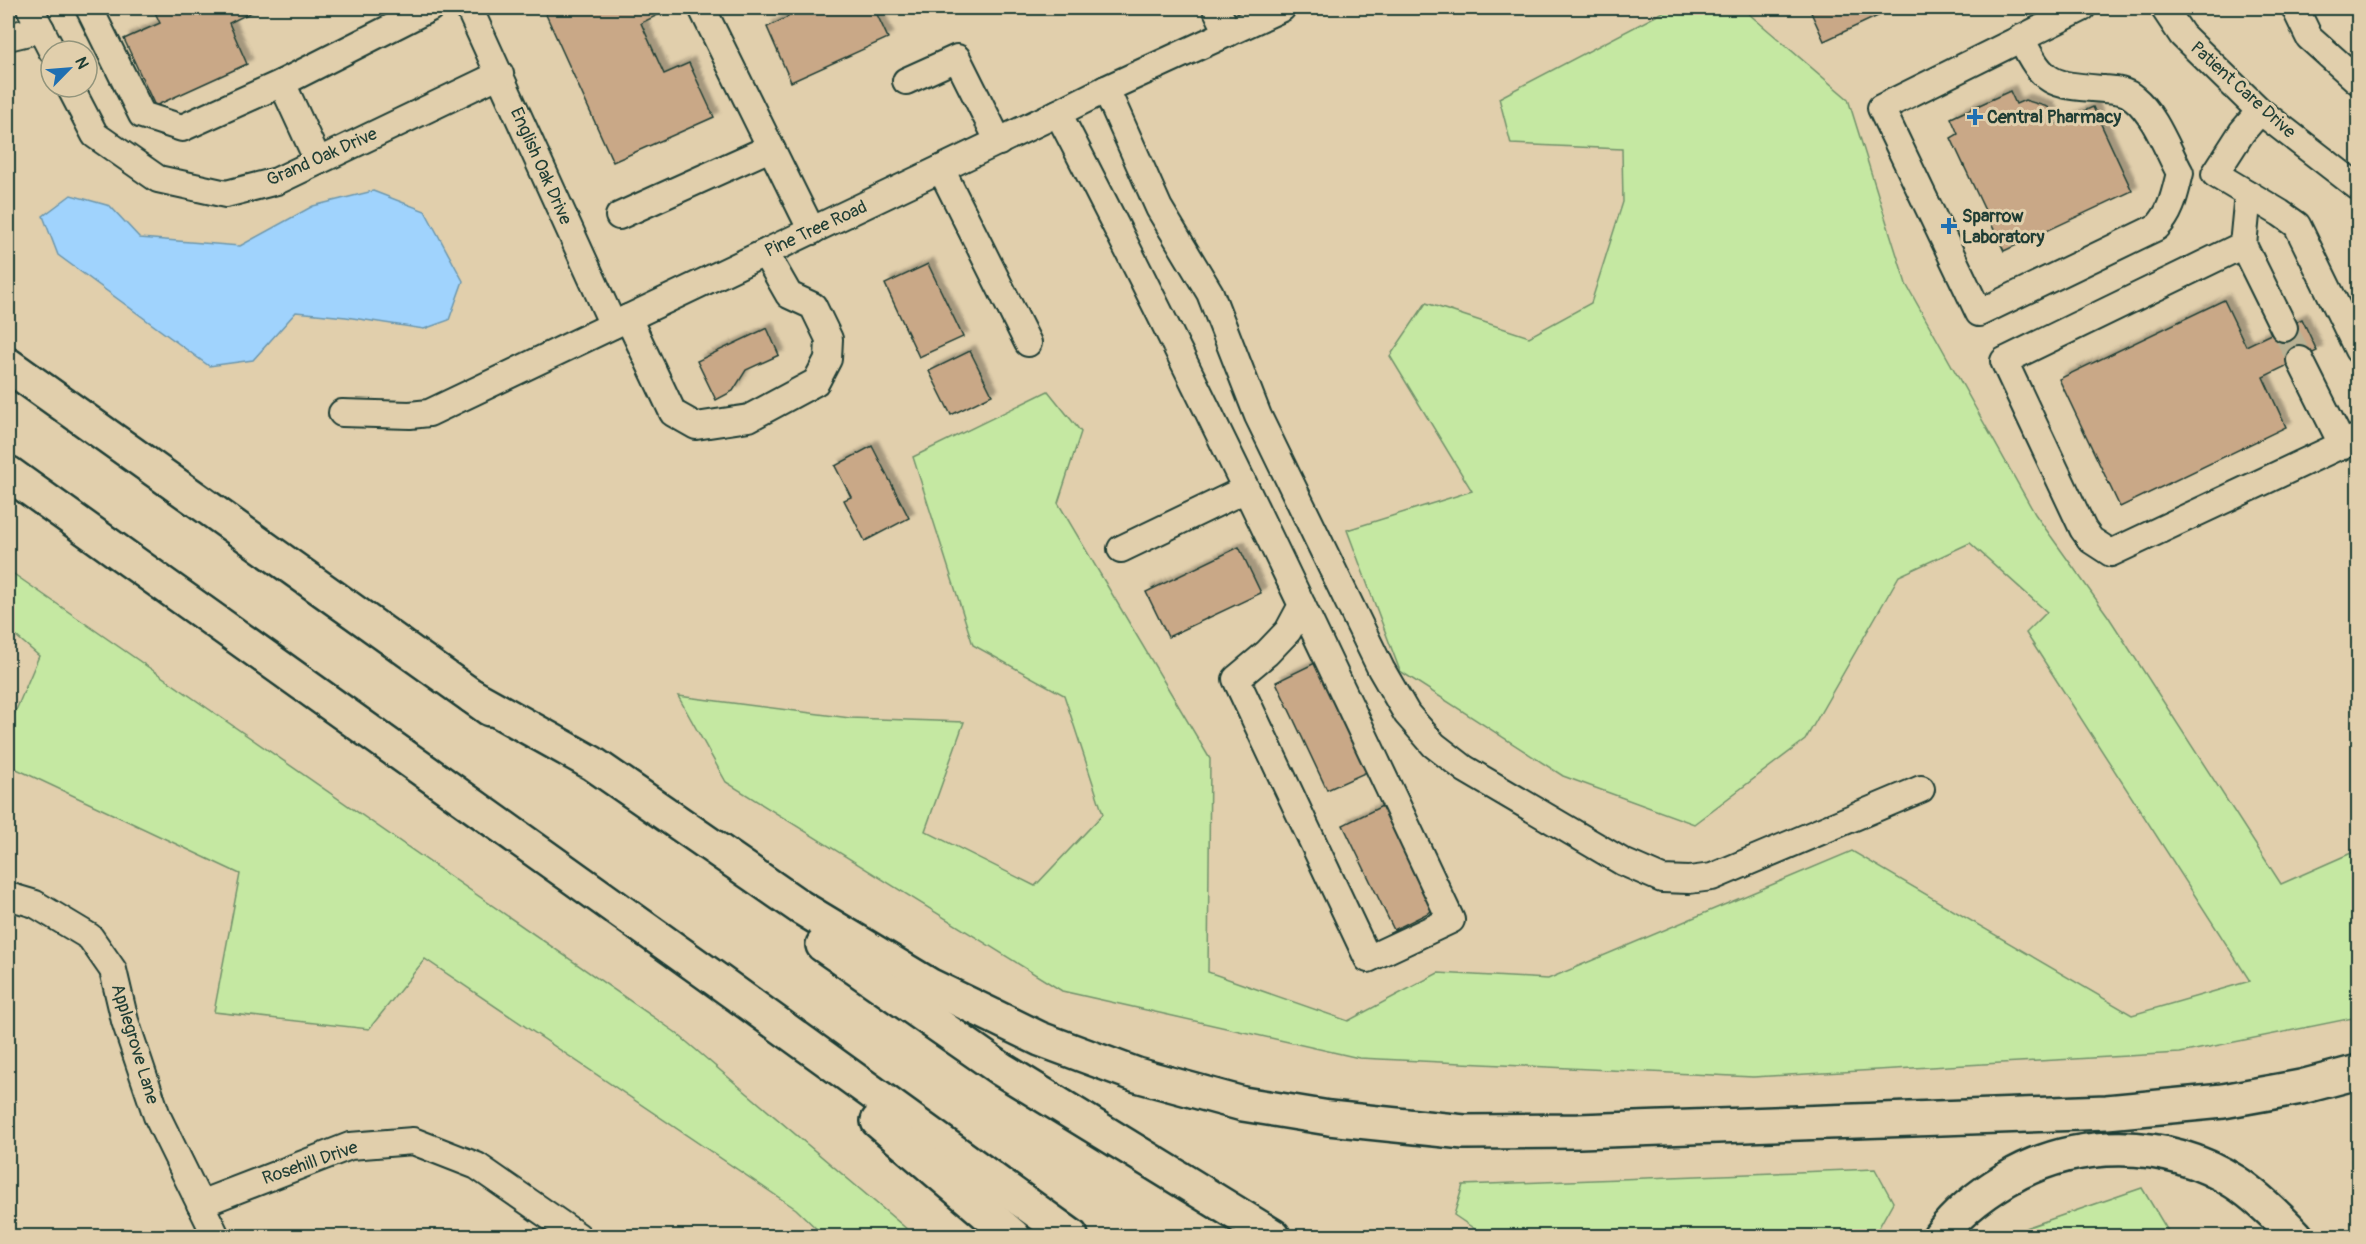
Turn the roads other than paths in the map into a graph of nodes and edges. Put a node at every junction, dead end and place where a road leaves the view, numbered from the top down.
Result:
1 (89, 8) edge
2 (430, 8) edge
3 (469, 8) edge
4 (702, 8) edge
5 (1216, 8) edge
6 (1282, 8) edge
7 (2082, 8) edge
8 (2164, 8) edge
9 (2295, 8) edge
10 (41, 29) edge
11 (1228, 33) junction
12 (8, 37) edge
13 (2021, 38) junction
14 (500, 74) junction
15 (906, 81) dead end
16 (2358, 81) edge
17 (282, 82) junction
18 (1106, 88) junction
19 (76, 99) edge
20 (2260, 111) junction
21 (1058, 113) junction
22 (999, 141) junction
23 (770, 148) junction
24 (318, 161) junction
25 (941, 169) junction
26 (2180, 173) junction
27 (2215, 174) junction
28 (2358, 187) edge
29 (2248, 194) junction
30 (620, 216) dead end
31 (812, 231) junction
32 (2243, 244) junction
33 (765, 253) junction
34 (621, 321) junction
35 (2284, 328) tunnel mouth
36 (1028, 344) dead end
37 (2358, 350) edge
38 (2300, 360) tunnel mouth
39 (8, 365) edge
40 (342, 413) dead end
41 (2350, 442) edge
42 (8, 473) edge
43 (1246, 489) junction
44 (1120, 549) dead end
45 (1302, 605) junction
46 (472, 696) junction
47 (1921, 789) dead end
48 (8, 896) edge
49 (714, 978) junction
50 (2358, 1072) edge
51 (200, 1204) junction
52 (216, 1236) edge
53 (578, 1236) edge
54 (1013, 1236) edge
55 (1071, 1236) edge
56 (1273, 1236) edge
57 (1940, 1236) edge
58 (2296, 1236) edge

1 - 17 street
2 - 17 street
3 - 14 street, English Oak Drive
4 - 23 street
5 - 11 street
6 - 11 street, Pine Tree Road
7 - 13 street
8 - 20 street, Patient Care Drive
9 - 16 street
10 - 12 street
11 - 18 street, Pine Tree Road
13 - 26 street
13 - 26 street
14 - 24 street, Grand Oak Drive
14 - 34 street, English Oak Drive
15 - 22 street
17 - 24 street
18 - 21 street, Pine Tree Road
18 - 47 street
19 - 24 street, Grand Oak Drive
20 - 27 street
20 - 28 street, Patient Care Drive
21 - 22 street, Pine Tree Road
21 - 43 street
22 - 25 street, Pine Tree Road
23 - 30 street
23 - 31 street
25 - 31 street, Pine Tree Road
25 - 36 street
26 - 27 street
27 - 29 street
29 - 32 street
29 - 37 street
31 - 33 street, Pine Tree Road
32 - 35 street
32 - 41 street
33 - 34 street, Pine Tree Road
33 - 34 street, English Oak Drive
34 - 40 street, Pine Tree Road
38 - 41 street
39 - 46 highway
42 - 49 highway
43 - 44 street
43 - 45 street
45 - 45 street
46 - 50 highway
46 - 56 highway
48 - 51 street, Applegrove Lane
49 - 54 highway
49 - 55 highway
51 - 52 street, Applegrove Lane
51 - 53 street, Rosehill Drive
57 - 58 highway

